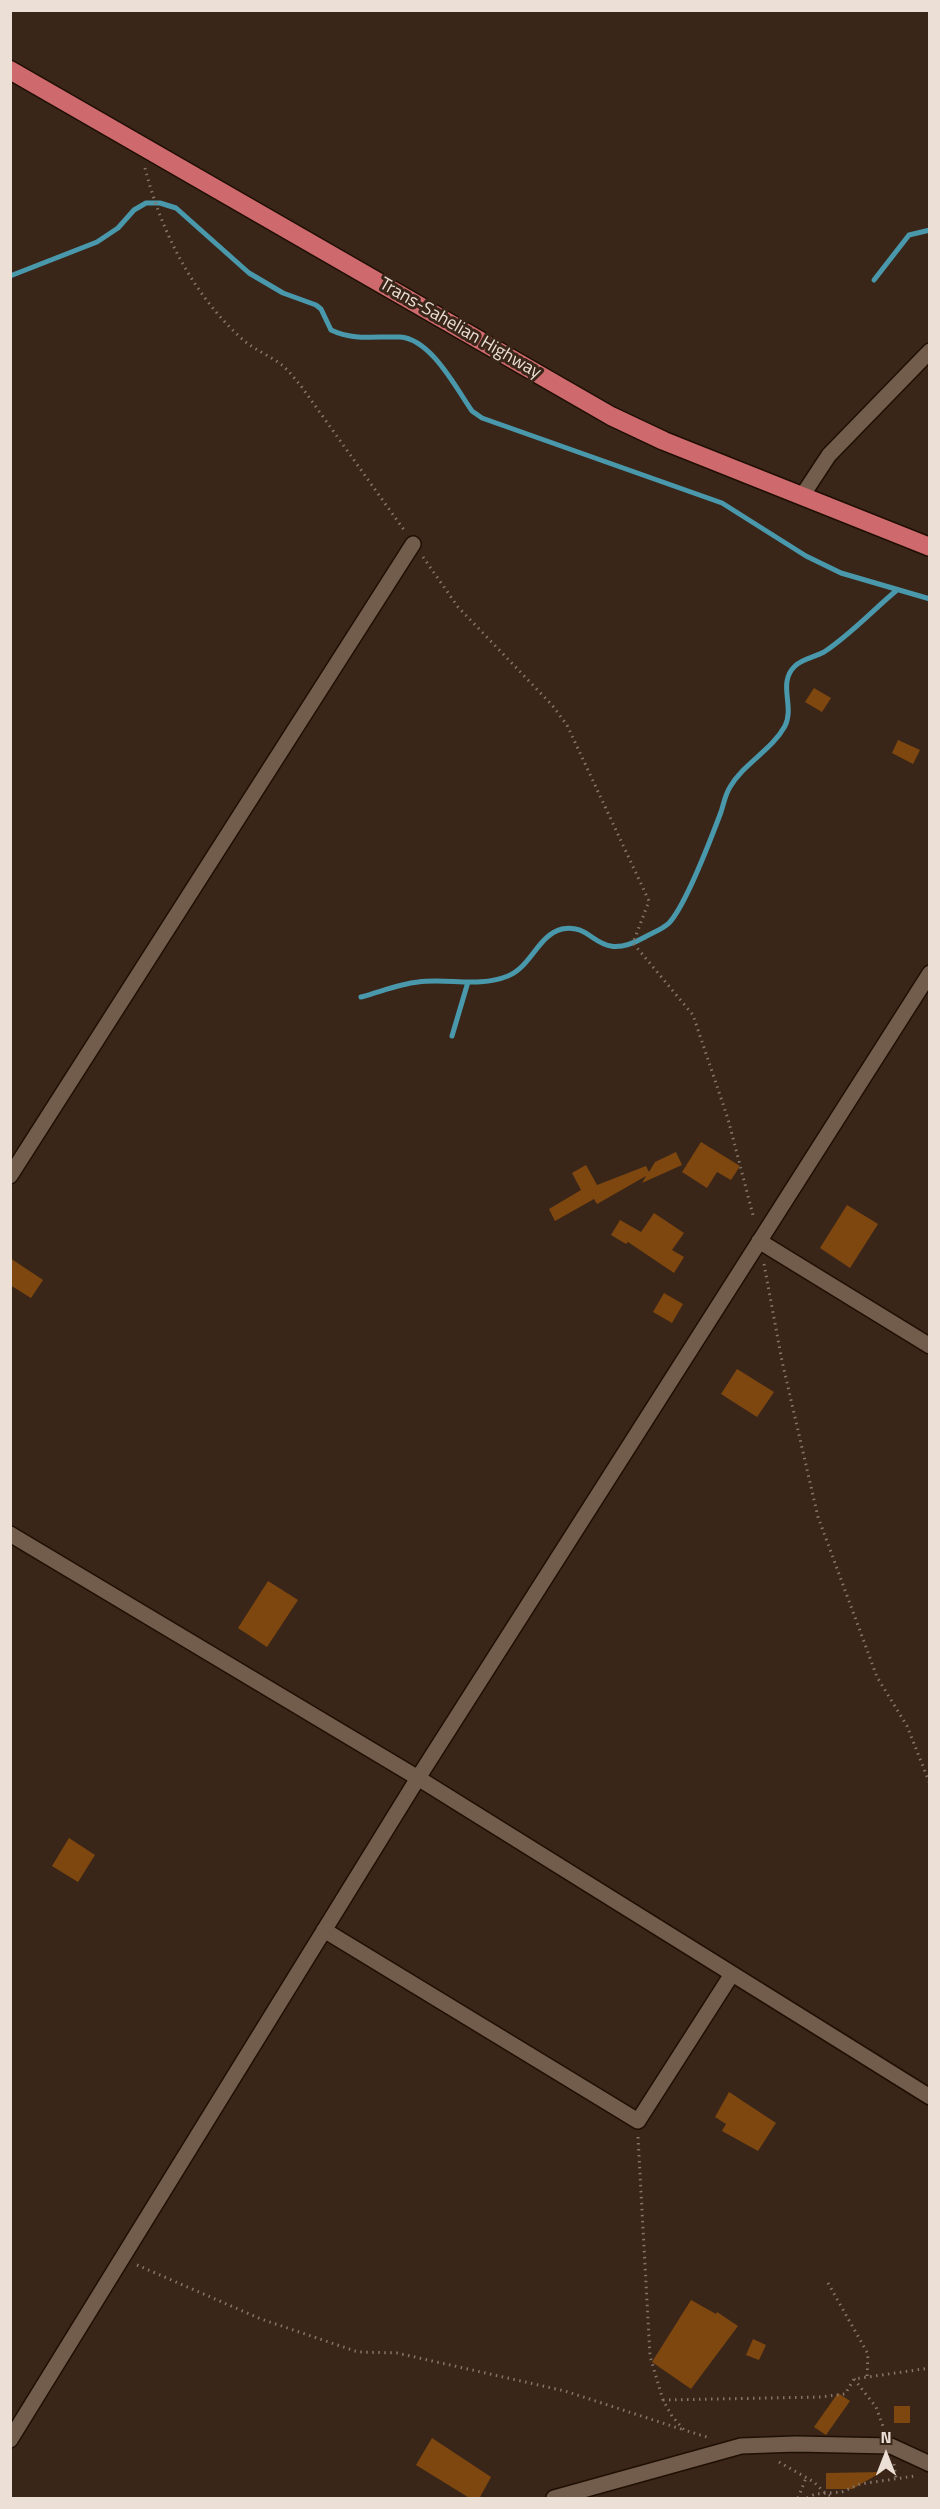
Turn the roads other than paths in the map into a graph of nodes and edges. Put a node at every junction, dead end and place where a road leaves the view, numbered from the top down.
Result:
1 (10, 70) edge
2 (930, 351) edge
3 (802, 496) junction
4 (413, 544) road end
5 (930, 547) edge
6 (930, 973) edge
7 (10, 1176) edge
8 (759, 1241) junction
9 (930, 1346) edge
10 (10, 1534) edge
11 (418, 1778) junction
12 (324, 1930) junction
13 (732, 1974) junction
14 (930, 2097) edge
15 (10, 2440) edge
16 (924, 2470) edge
17 (554, 2499) edge

1 - 3 highway, Trans-Sahelian Highway
2 - 3 street
3 - 5 highway, Trans-Sahelian Highway
4 - 7 street
6 - 8 street
8 - 9 street
8 - 11 street
10 - 11 street
11 - 12 street
11 - 13 street
12 - 13 street
12 - 15 street
13 - 14 street
16 - 17 street

